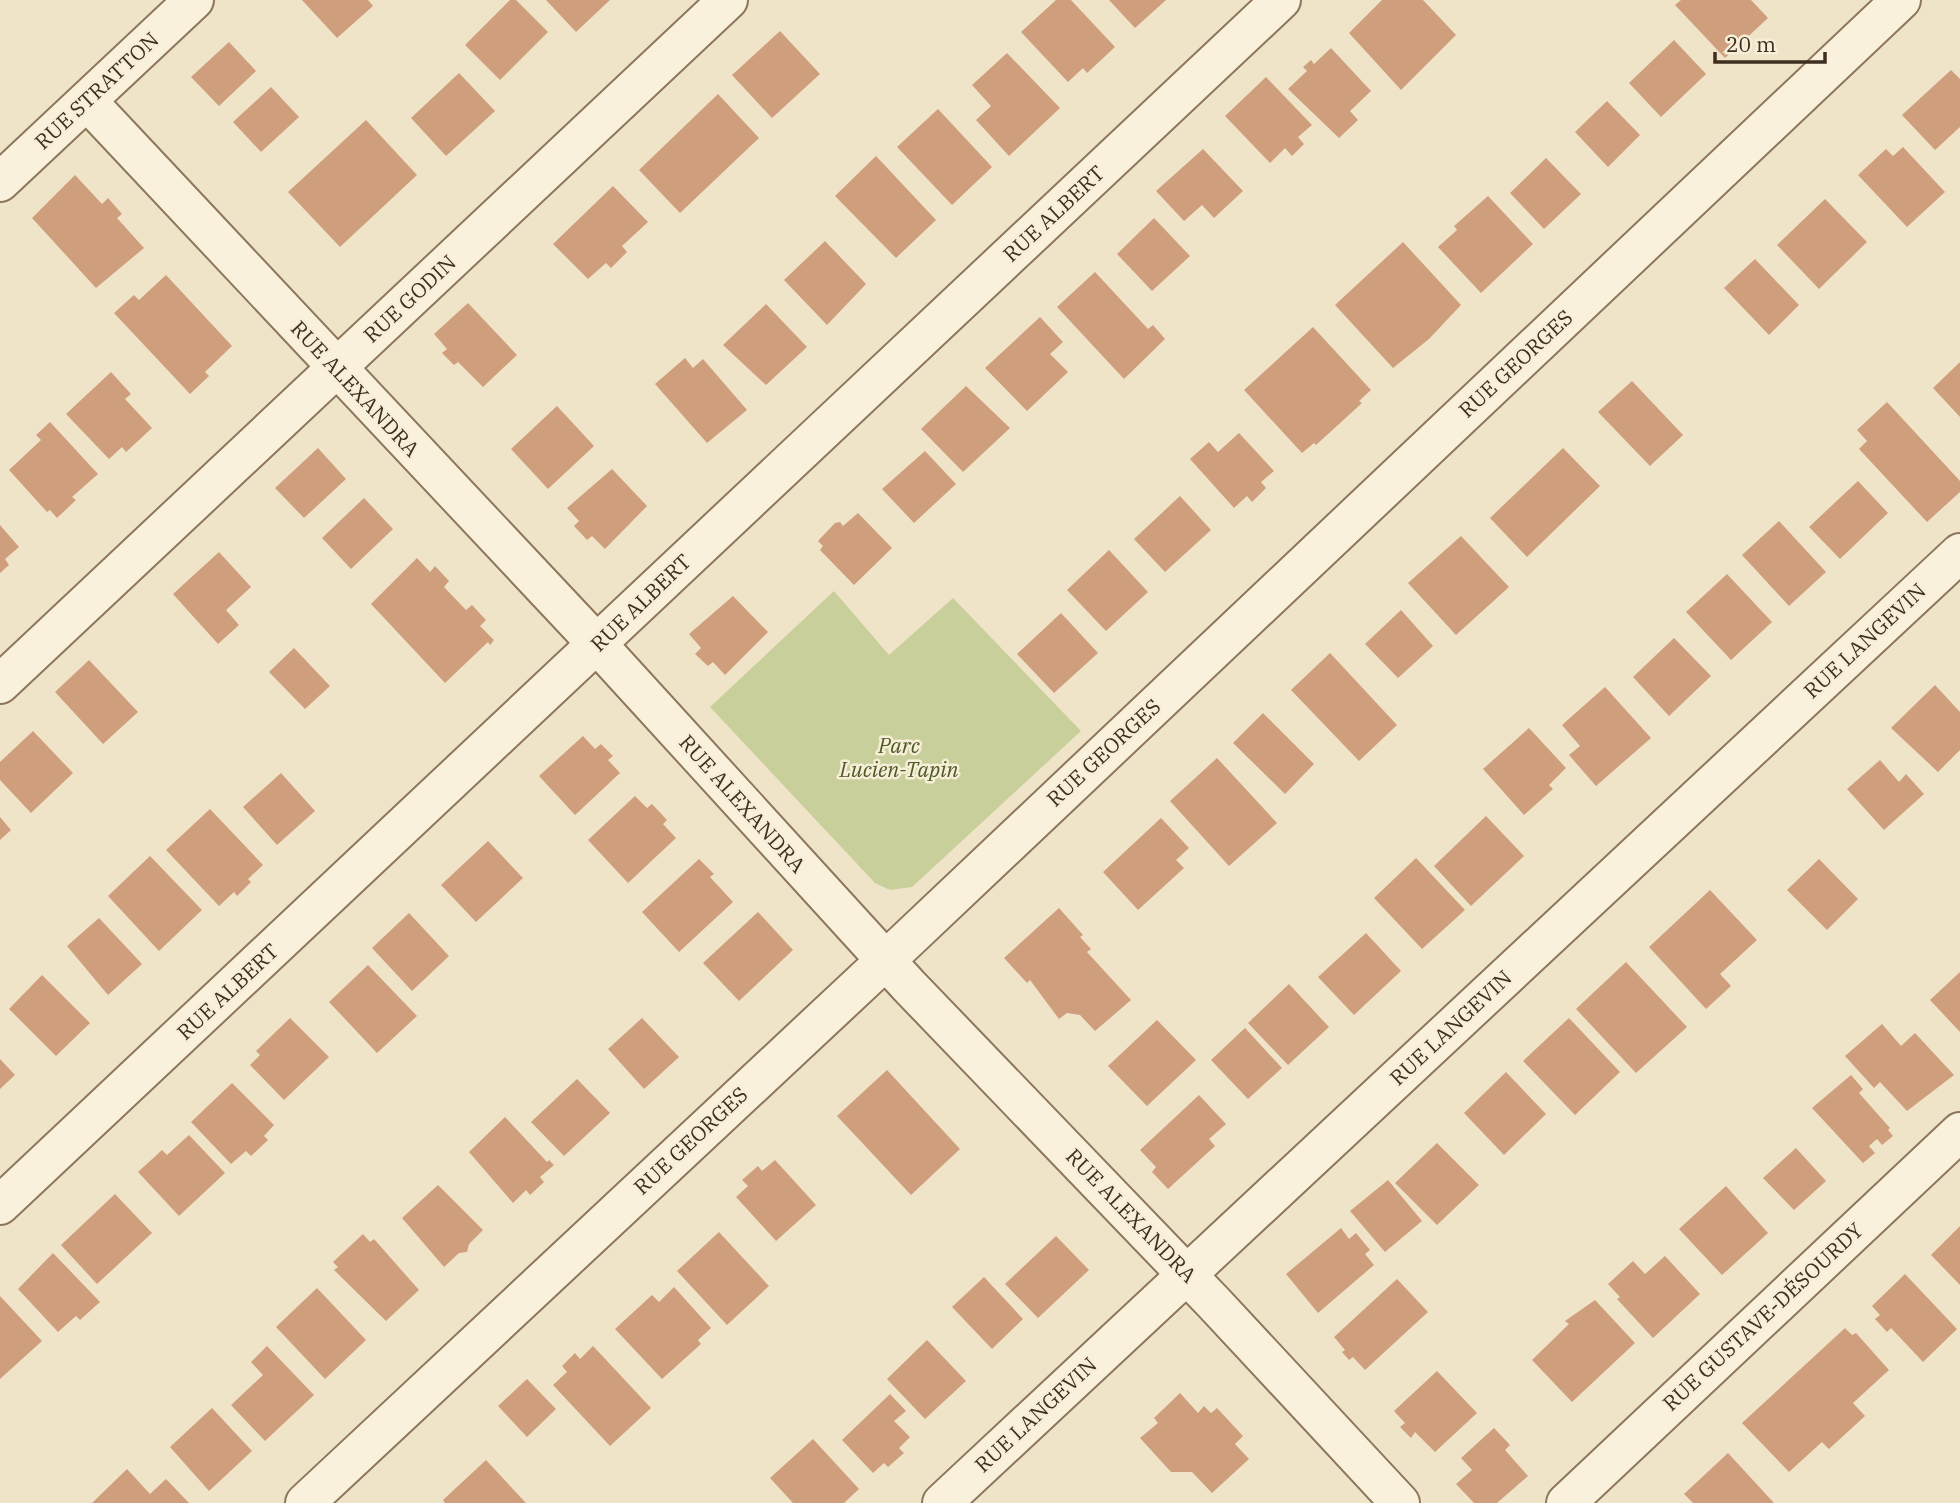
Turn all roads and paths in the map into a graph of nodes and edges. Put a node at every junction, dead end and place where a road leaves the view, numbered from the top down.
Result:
1 (194, 0) edge
2 (728, 0) edge
3 (1281, 0) edge
4 (1901, 0) edge
5 (87, 101) junction
6 (0, 182) edge
7 (336, 369) junction
8 (1960, 553) edge
9 (597, 644) junction
10 (0, 684) edge
11 (886, 960) junction
12 (1960, 1132) edge
13 (0, 1205) edge
14 (1187, 1275) junction
15 (305, 1503) edge
16 (942, 1503) edge
17 (1401, 1503) edge
18 (1566, 1503) edge

1 - 5 street, RUE STRATTON
2 - 7 street, RUE GODIN
3 - 9 street, RUE ALBERT
4 - 11 street, RUE GEORGES
5 - 6 street, RUE STRATTON
5 - 7 street, RUE ALEXANDRA
7 - 9 street, RUE ALEXANDRA
7 - 10 street, RUE GODIN
8 - 14 street, RUE LANGEVIN
9 - 11 street, RUE ALEXANDRA
9 - 13 street, RUE ALBERT
11 - 14 street, RUE ALEXANDRA
11 - 15 street, RUE GEORGES
12 - 18 street, RUE GUSTAVE-DÉSOURDY
14 - 16 street, RUE LANGEVIN
14 - 17 street, RUE ALEXANDRA

